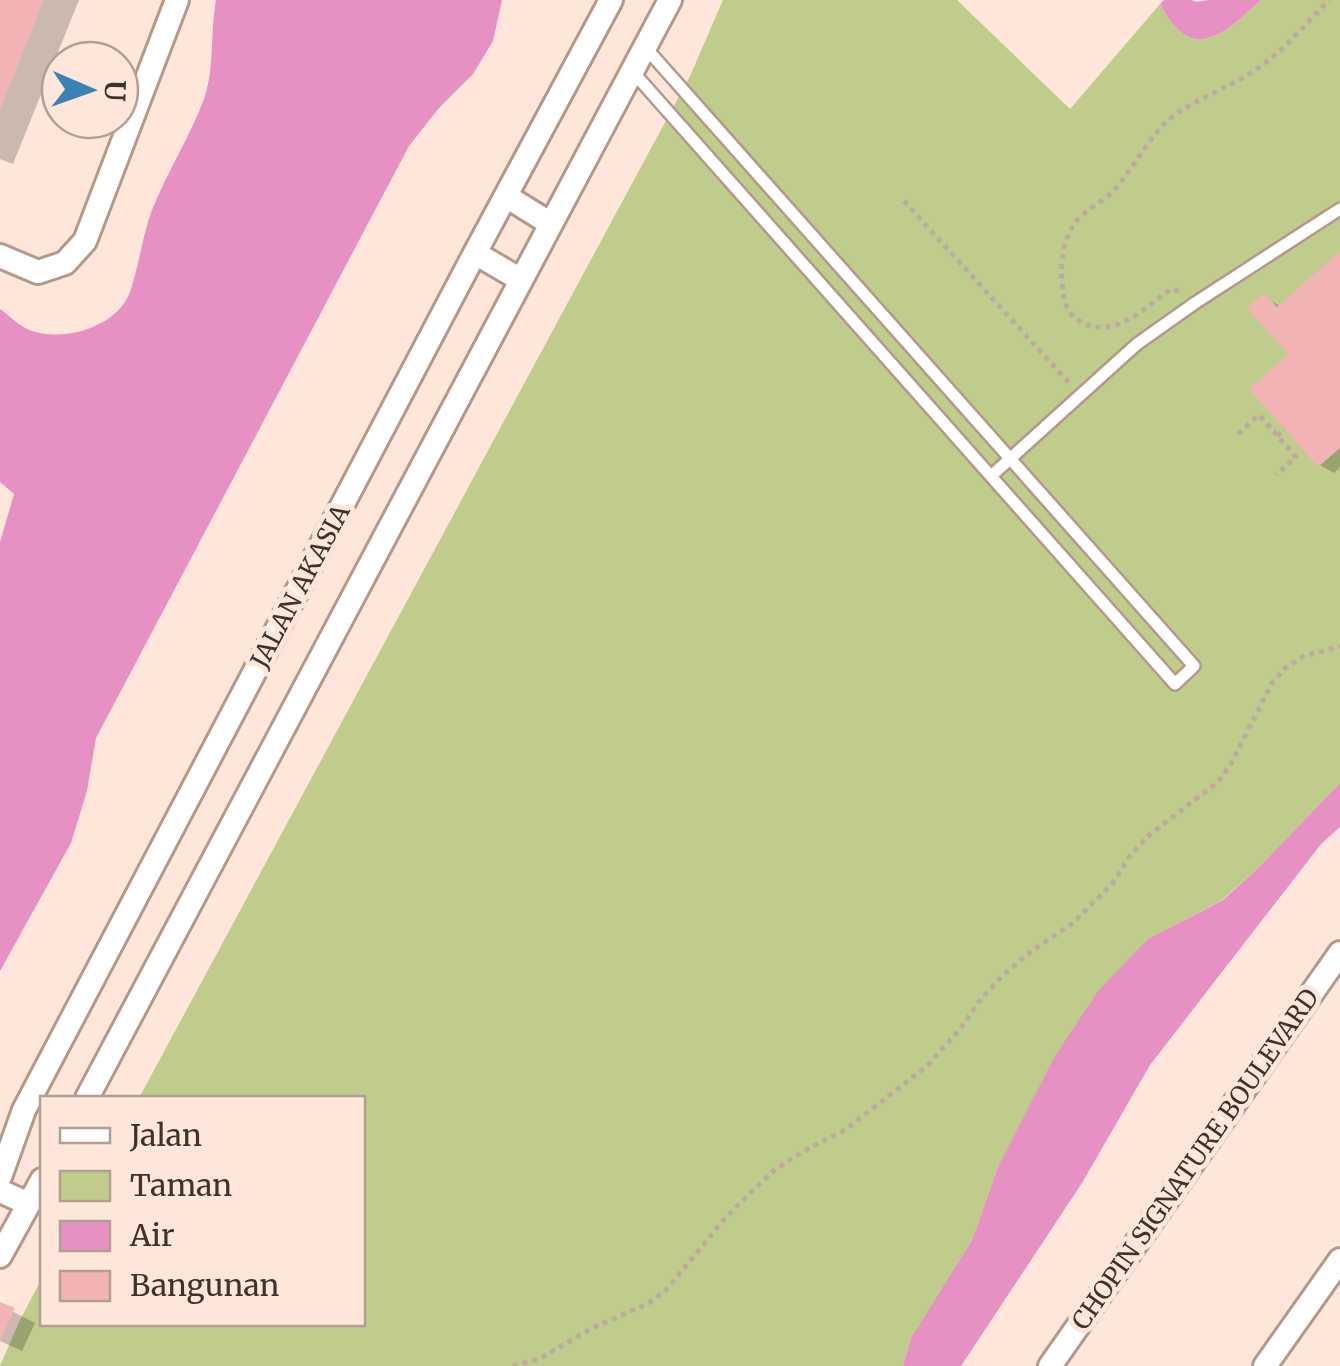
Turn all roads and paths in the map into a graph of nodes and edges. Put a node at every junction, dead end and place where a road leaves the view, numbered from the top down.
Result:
1 (177, 0) edge
2 (611, 0) edge
3 (670, 0) edge
4 (1329, 0) edge
5 (645, 47) junction
6 (632, 71) junction
7 (506, 196) junction
8 (904, 201) dead end
9 (1340, 209) edge
10 (551, 224) junction
11 (475, 252) junction
12 (0, 256) edge
13 (521, 280) junction
14 (1195, 303) junction
15 (1080, 395) junction
16 (1285, 429) dead end
17 (1238, 434) dead end
18 (1277, 436) junction
19 (1010, 459) junction
20 (1276, 475) dead end
21 (990, 476) junction
22 (1340, 646) edge
23 (1340, 953) edge
24 (88, 1096) edge
25 (0, 1177) edge
26 (40, 1184) edge
27 (0, 1190) edge
28 (29, 1204) junction
29 (2, 1248) edge
30 (1340, 1260) edge
31 (514, 1366) edge
32 (1050, 1366) edge
33 (1265, 1366) edge

1 - 12 street
2 - 7 street, JALAN AKASIA
3 - 5 street, JALAN AKASIA
4 - 14 path
5 - 6 street, JALAN AKASIA
5 - 19 lane
6 - 10 street, JALAN AKASIA
6 - 21 lane
7 - 10 street
7 - 11 street, JALAN AKASIA
8 - 15 path
9 - 14 lane
10 - 13 street, JALAN AKASIA
11 - 13 street
11 - 25 street, JALAN AKASIA
13 - 24 street, JALAN AKASIA
14 - 15 lane
15 - 19 lane
16 - 18 path
17 - 18 path
18 - 20 path
19 - 21 lane
19 - 21 lane
22 - 31 path
23 - 32 street, CHOPIN SIGNATURE BOULEVARD
26 - 28 street
27 - 28 street
28 - 29 street
30 - 33 street

